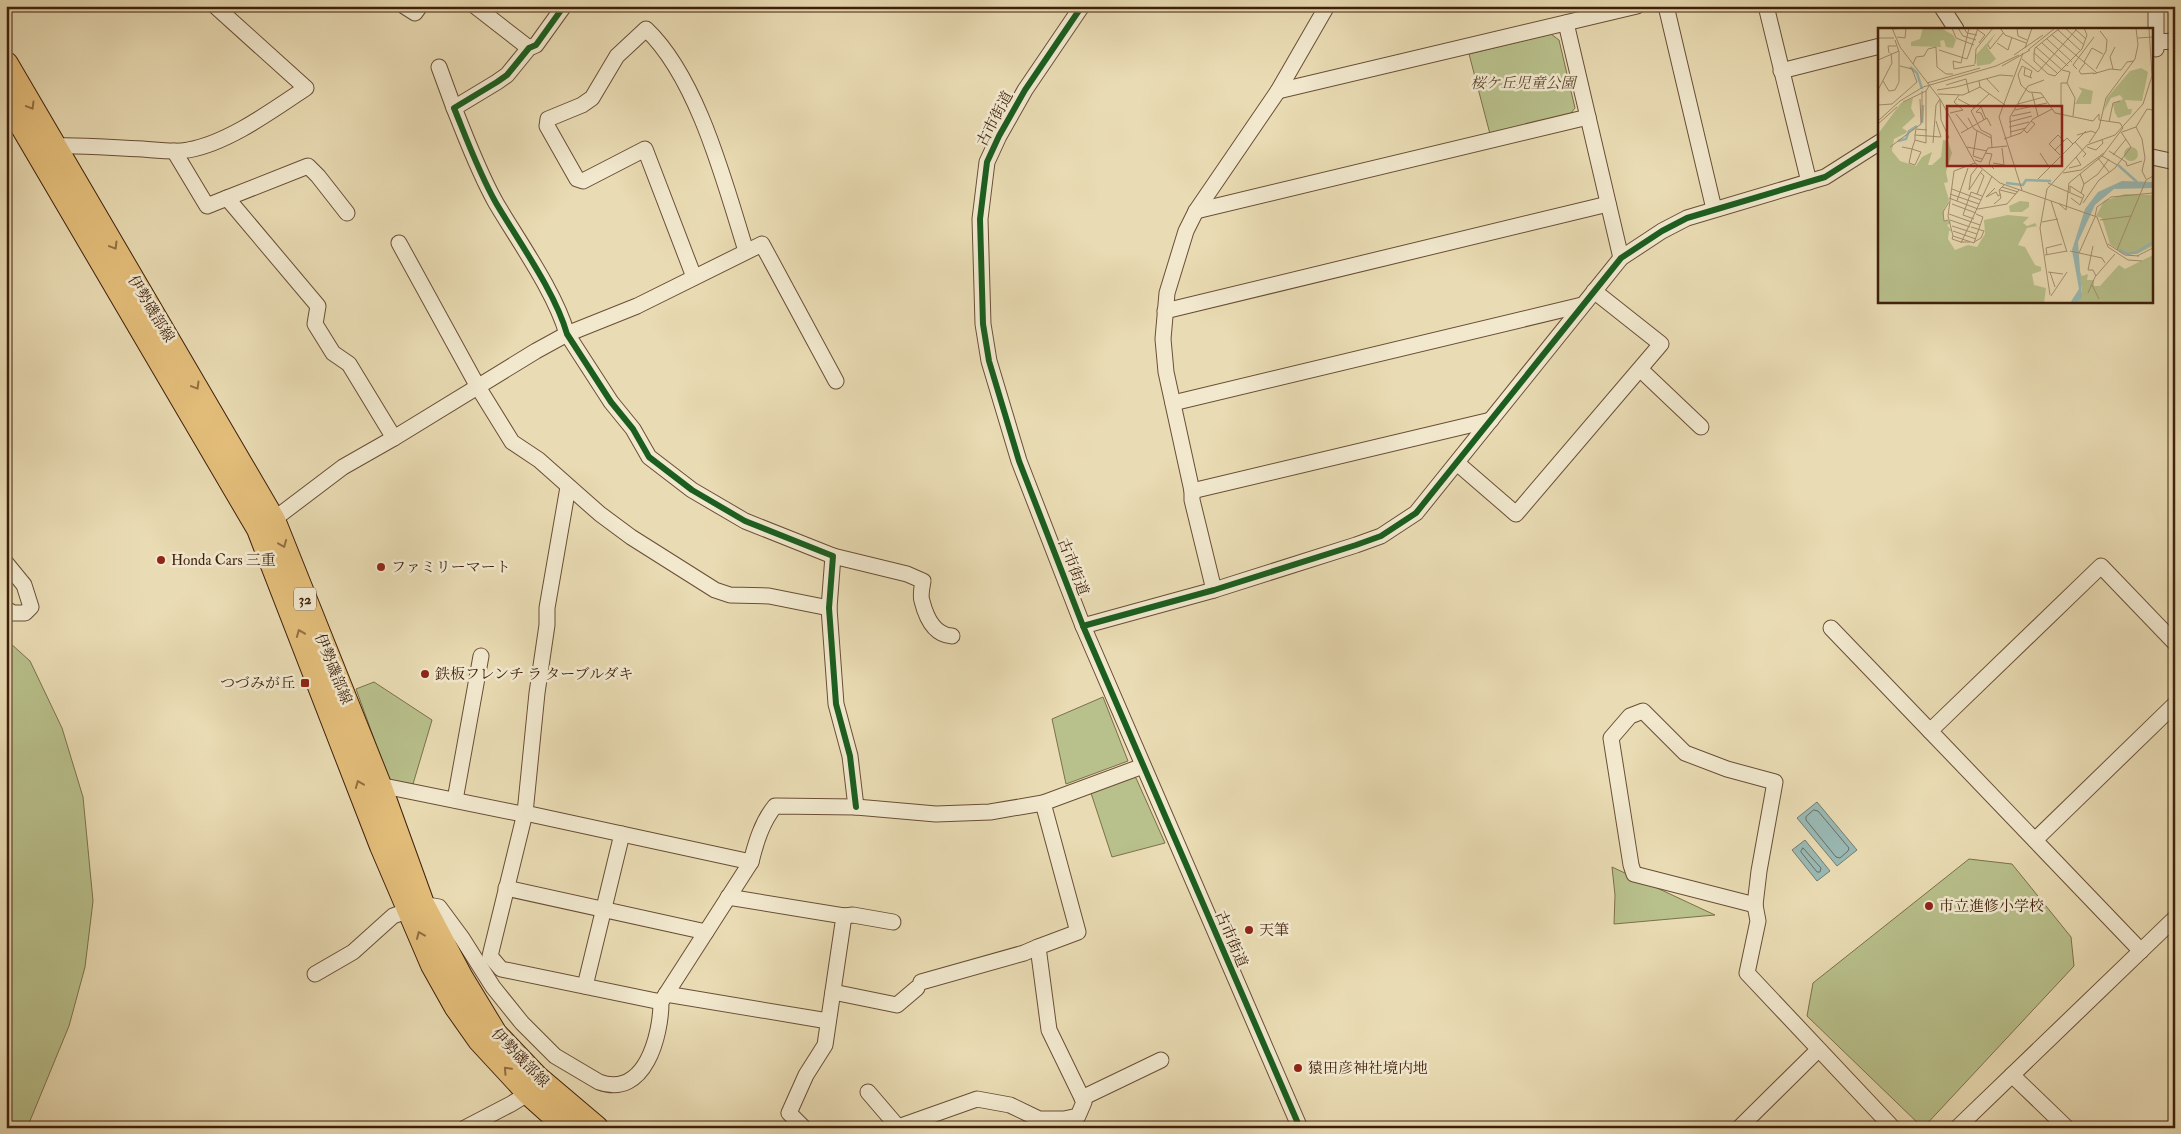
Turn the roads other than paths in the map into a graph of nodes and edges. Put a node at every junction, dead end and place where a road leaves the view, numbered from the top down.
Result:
1 (215, 6) edge
2 (404, 6) edge
3 (420, 6) edge
4 (476, 6) edge
5 (564, 6) edge
6 (1082, 6) edge
7 (1327, 6) edge
8 (1637, 6) edge
9 (1666, 6) edge
10 (1766, 6) edge
11 (1941, 6) edge
12 (2156, 6) edge
13 (1566, 23) junction
14 (1952, 28) edge
15 (2175, 41) edge
16 (1878, 47) edge
17 (529, 48) junction
18 (6, 64) edge
19 (439, 67) dead end
20 (1781, 71) junction
21 (1278, 91) junction
22 (6, 98) edge
23 (454, 108) junction
24 (1588, 117) junction
25 (1878, 143) edge
26 (55, 146) junction
27 (174, 152) junction
28 (2154, 157) edge
29 (2175, 162) edge
30 (1809, 182) junction
31 (227, 198) junction
32 (1608, 204) junction
33 (1714, 209) junction
34 (1196, 211) junction
35 (347, 213) dead end
36 (399, 243) dead end
37 (746, 251) junction
38 (1621, 258) junction
39 (694, 277) junction
40 (1594, 291) junction
41 (1582, 305) junction
42 (1164, 311) junction
43 (568, 334) junction
44 (1641, 370) junction
45 (836, 381) dead end
46 (478, 387) junction
47 (1173, 403) junction
48 (1491, 420) junction
49 (1702, 427) dead end
50 (394, 438) junction
51 (1457, 463) junction
52 (568, 487) junction
53 (1192, 492) junction
54 (274, 520) junction
55 (833, 556) junction
56 (6, 563) edge
57 (1214, 590) junction
58 (829, 608) junction
59 (6, 609) edge
60 (1083, 626) junction
61 (1831, 628) dead end
62 (952, 636) dead end
63 (2175, 643) edge
64 (481, 656) dead end
65 (2175, 704) edge
66 (1930, 731) junction
67 (1143, 766) junction
68 (379, 785) junction
69 (455, 800) junction
70 (1043, 803) junction
71 (856, 807) junction
72 (525, 813) junction
73 (622, 834) junction
74 (2035, 840) junction
75 (751, 862) junction
76 (506, 888) junction
77 (728, 897) junction
78 (1755, 905) junction
79 (416, 907) junction
80 (603, 909) junction
81 (844, 916) junction
82 (2175, 918) edge
83 (893, 922) dead end
84 (706, 932) junction
85 (1038, 947) junction
86 (2141, 951) junction
87 (315, 974) dead end
88 (585, 986) junction
89 (833, 992) junction
90 (664, 998) junction
91 (828, 1021) junction
92 (1818, 1050) junction
93 (1161, 1060) dead end
94 (2012, 1075) junction
95 (868, 1092) dead end
96 (529, 1093) junction
97 (1082, 1098) junction
98 (1745, 1126) edge
99 (465, 1128) edge
100 (568, 1128) edge
101 (596, 1128) edge
102 (804, 1128) edge
103 (1300, 1128) edge
104 (1893, 1128) edge
105 (1957, 1128) edge
106 (2067, 1128) edge

1 - 27 street
2 - 3 street
4 - 17 street
5 - 17 street
6 - 60 street, 古市街道
7 - 21 street
8 - 13 street
9 - 33 street
10 - 20 street
11 - 14 street
12 - 15 street
13 - 21 street
13 - 24 street
16 - 20 street
17 - 23 street
18 -> 26 main road, 伊勢磯部線 / 32
19 - 23 street
20 - 30 street
21 - 34 street
79 -> 22 main road, 伊勢磯部線 / 32
23 - 43 street
24 - 32 street
24 - 34 street
25 - 30 street
26 - 27 street
26 -> 54 main road, 伊勢磯部線 / 32
27 - 31 street
28 - 29 street
30 - 33 street
31 - 35 street
31 - 50 street
32 - 38 street
32 - 42 street
33 - 38 street
34 - 42 street
36 - 46 street
37 - 39 street
37 - 39 street
37 - 45 street
38 - 40 street
39 - 43 street
40 - 41 street
40 - 44 street
41 - 47 street
41 - 48 street
42 - 47 street
43 - 46 street
43 - 55 street
44 - 49 street
44 - 51 street
46 - 50 street
46 - 52 street
47 - 53 street
48 - 51 street
48 - 53 street
50 - 54 street
51 - 57 street
52 - 58 street
52 - 72 street
53 - 57 street
54 -> 68 main road, 伊勢磯部線 / 32
55 - 58 street
55 - 62 street
56 - 59 street
57 - 60 street
58 - 71 street
60 - 67 street, 古市街道
61 - 66 street
63 - 66 street
64 - 69 street
65 - 74 street
66 - 74 street
67 - 70 street
67 - 103 street, 古市街道
68 - 69 street
68 - 79 main road, 伊勢磯部線 / 32
69 - 72 street
70 - 71 street
70 - 85 street
71 - 75 street
72 - 73 street
72 - 76 street
73 - 75 street
73 - 80 street
74 - 86 street
75 - 77 street
76 - 80 street
76 - 88 street
77 - 81 street
77 - 84 street
78 - 78 street
78 - 92 street
79 - 87 street
79 - 90 street
96 -> 79 main road, 伊勢磯部線 / 32
79 - 101 main road, 伊勢磯部線 / 32
80 - 84 street
80 - 88 street
81 - 83 street
81 - 89 street
82 - 86 street
84 - 90 street
85 - 89 street
85 - 97 street
86 - 94 street
88 - 90 street
89 - 91 street
90 - 91 street
91 - 102 street
92 - 98 street
92 - 104 street
93 - 97 street
94 - 105 street
94 - 106 street
95 - 97 street
96 - 99 street
96 - 100 main road, 伊勢磯部線 / 32

